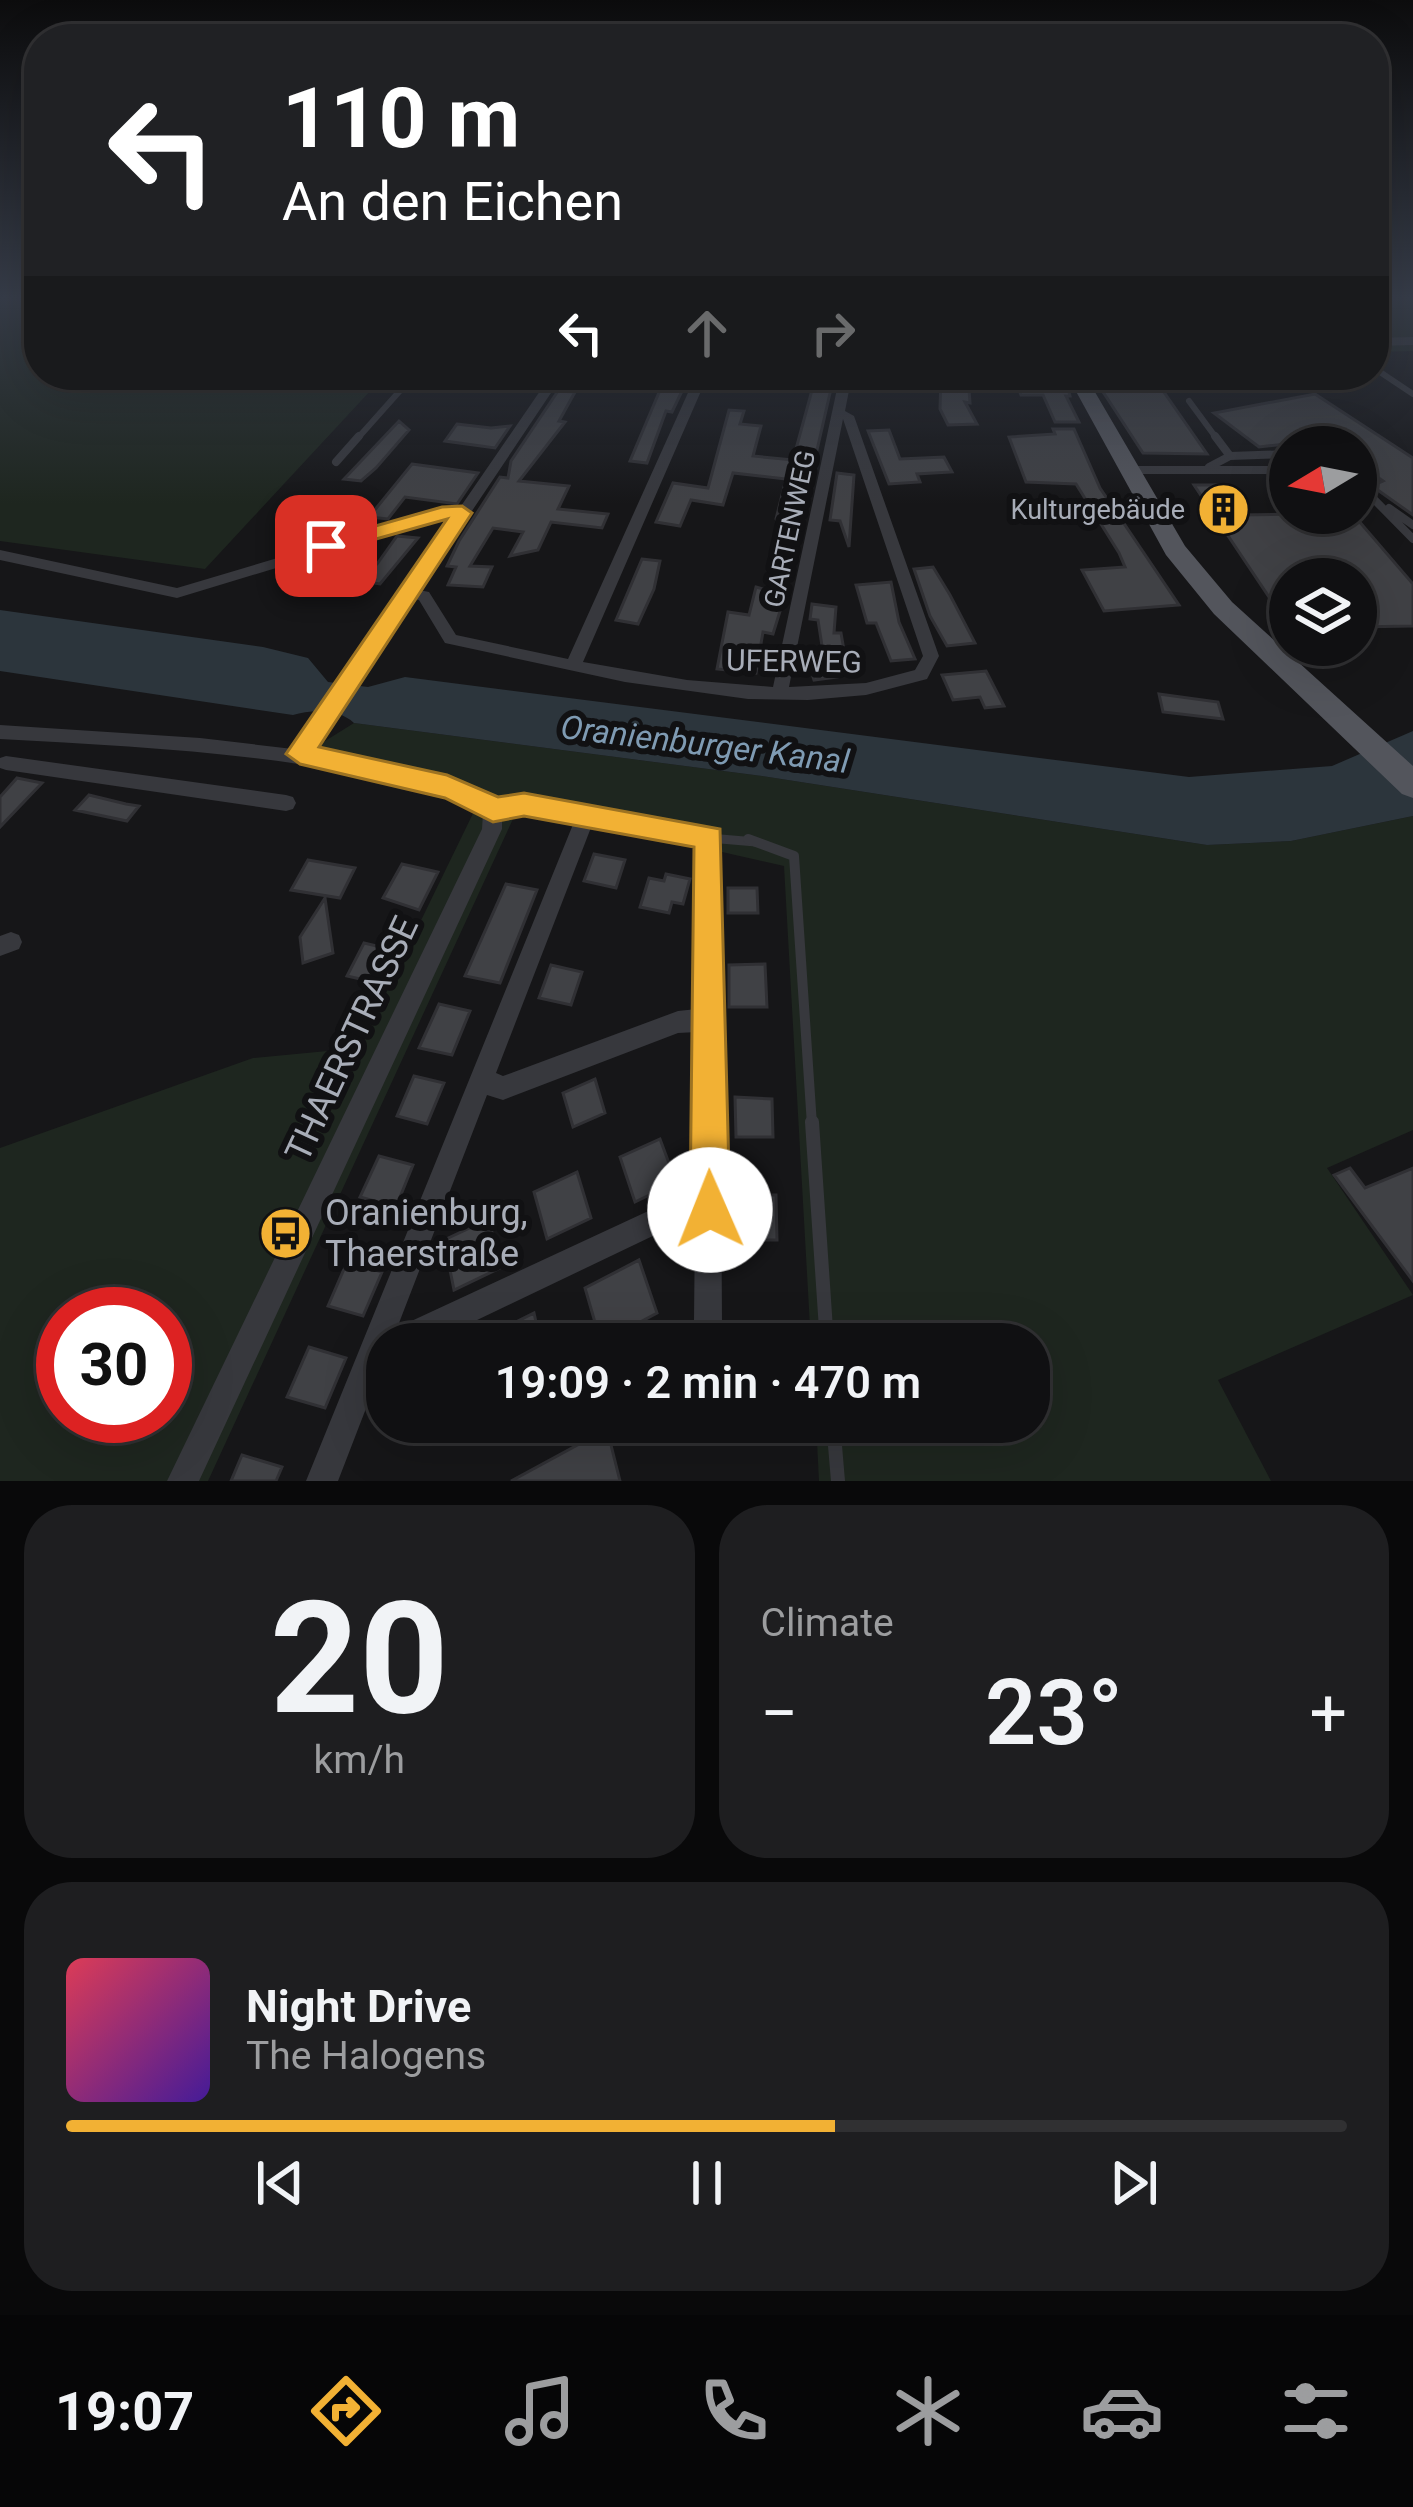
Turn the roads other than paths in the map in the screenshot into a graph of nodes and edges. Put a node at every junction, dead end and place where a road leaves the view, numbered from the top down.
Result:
1 (401, 390) edge
2 (547, 390) edge
3 (695, 390) edge
4 (843, 390) edge
5 (1085, 390) edge
6 (1190, 401) dead end
7 (839, 413) junction
8 (1269, 455) edge
9 (1230, 456) junction
10 (336, 462) dead end
11 (1127, 470) junction
12 (1198, 470) junction
13 (1269, 470) edge
14 (1377, 499) edge
15 (1377, 500) edge
16 (462, 513) junction
17 (1413, 525) edge
18 (1413, 539) edge
19 (0, 555) edge
20 (408, 593) junction
21 (574, 664) junction
22 (780, 692) junction
23 (0, 733) edge
24 (34, 734) junction
25 (300, 754) junction
26 (3, 766) edge
27 (1413, 785) edge
28 (286, 803) dead end
29 (493, 810) junction
30 (586, 815) junction
31 (709, 838) junction
32 (708, 1020) junction
33 (482, 1081) junction
34 (710, 1210) junction
35 (708, 1321) dead end
36 (386, 1323) edge
37 (440, 1323) edge
38 (826, 1323) edge
39 (366, 1372) edge
40 (835, 1443) edge
41 (183, 1481) edge
42 (322, 1481) edge
43 (838, 1481) edge

1 - 10 lane
2 - 16 street
3 - 21 street
4 - 7 street, GARTENWEG
5 - 11 main road
6 - 9 lane
7 - 22 street, GARTENWEG
7 - 22 street, UFERWEG
8 - 9 lane
9 - 12 lane
11 - 12 lane
11 - 27 main road
12 - 13 lane
14 - 17 lane
15 - 18 lane
16 - 19 street
16 - 20 street
20 - 21 street, UFERWEG
20 - 25 street
21 - 22 street, UFERWEG
23 - 24 street
24 - 25 street
24 - 26 street
25 - 29 street
26 - 28 street
29 - 30 street
29 - 41 street, THAERSTRASSE
30 - 31 street
30 - 33 street
31 - 32 street
31 - 38 lane
32 - 33 street
32 - 34 street
33 - 36 street
34 - 35 street
34 - 37 street
39 - 42 street
40 - 43 lane

